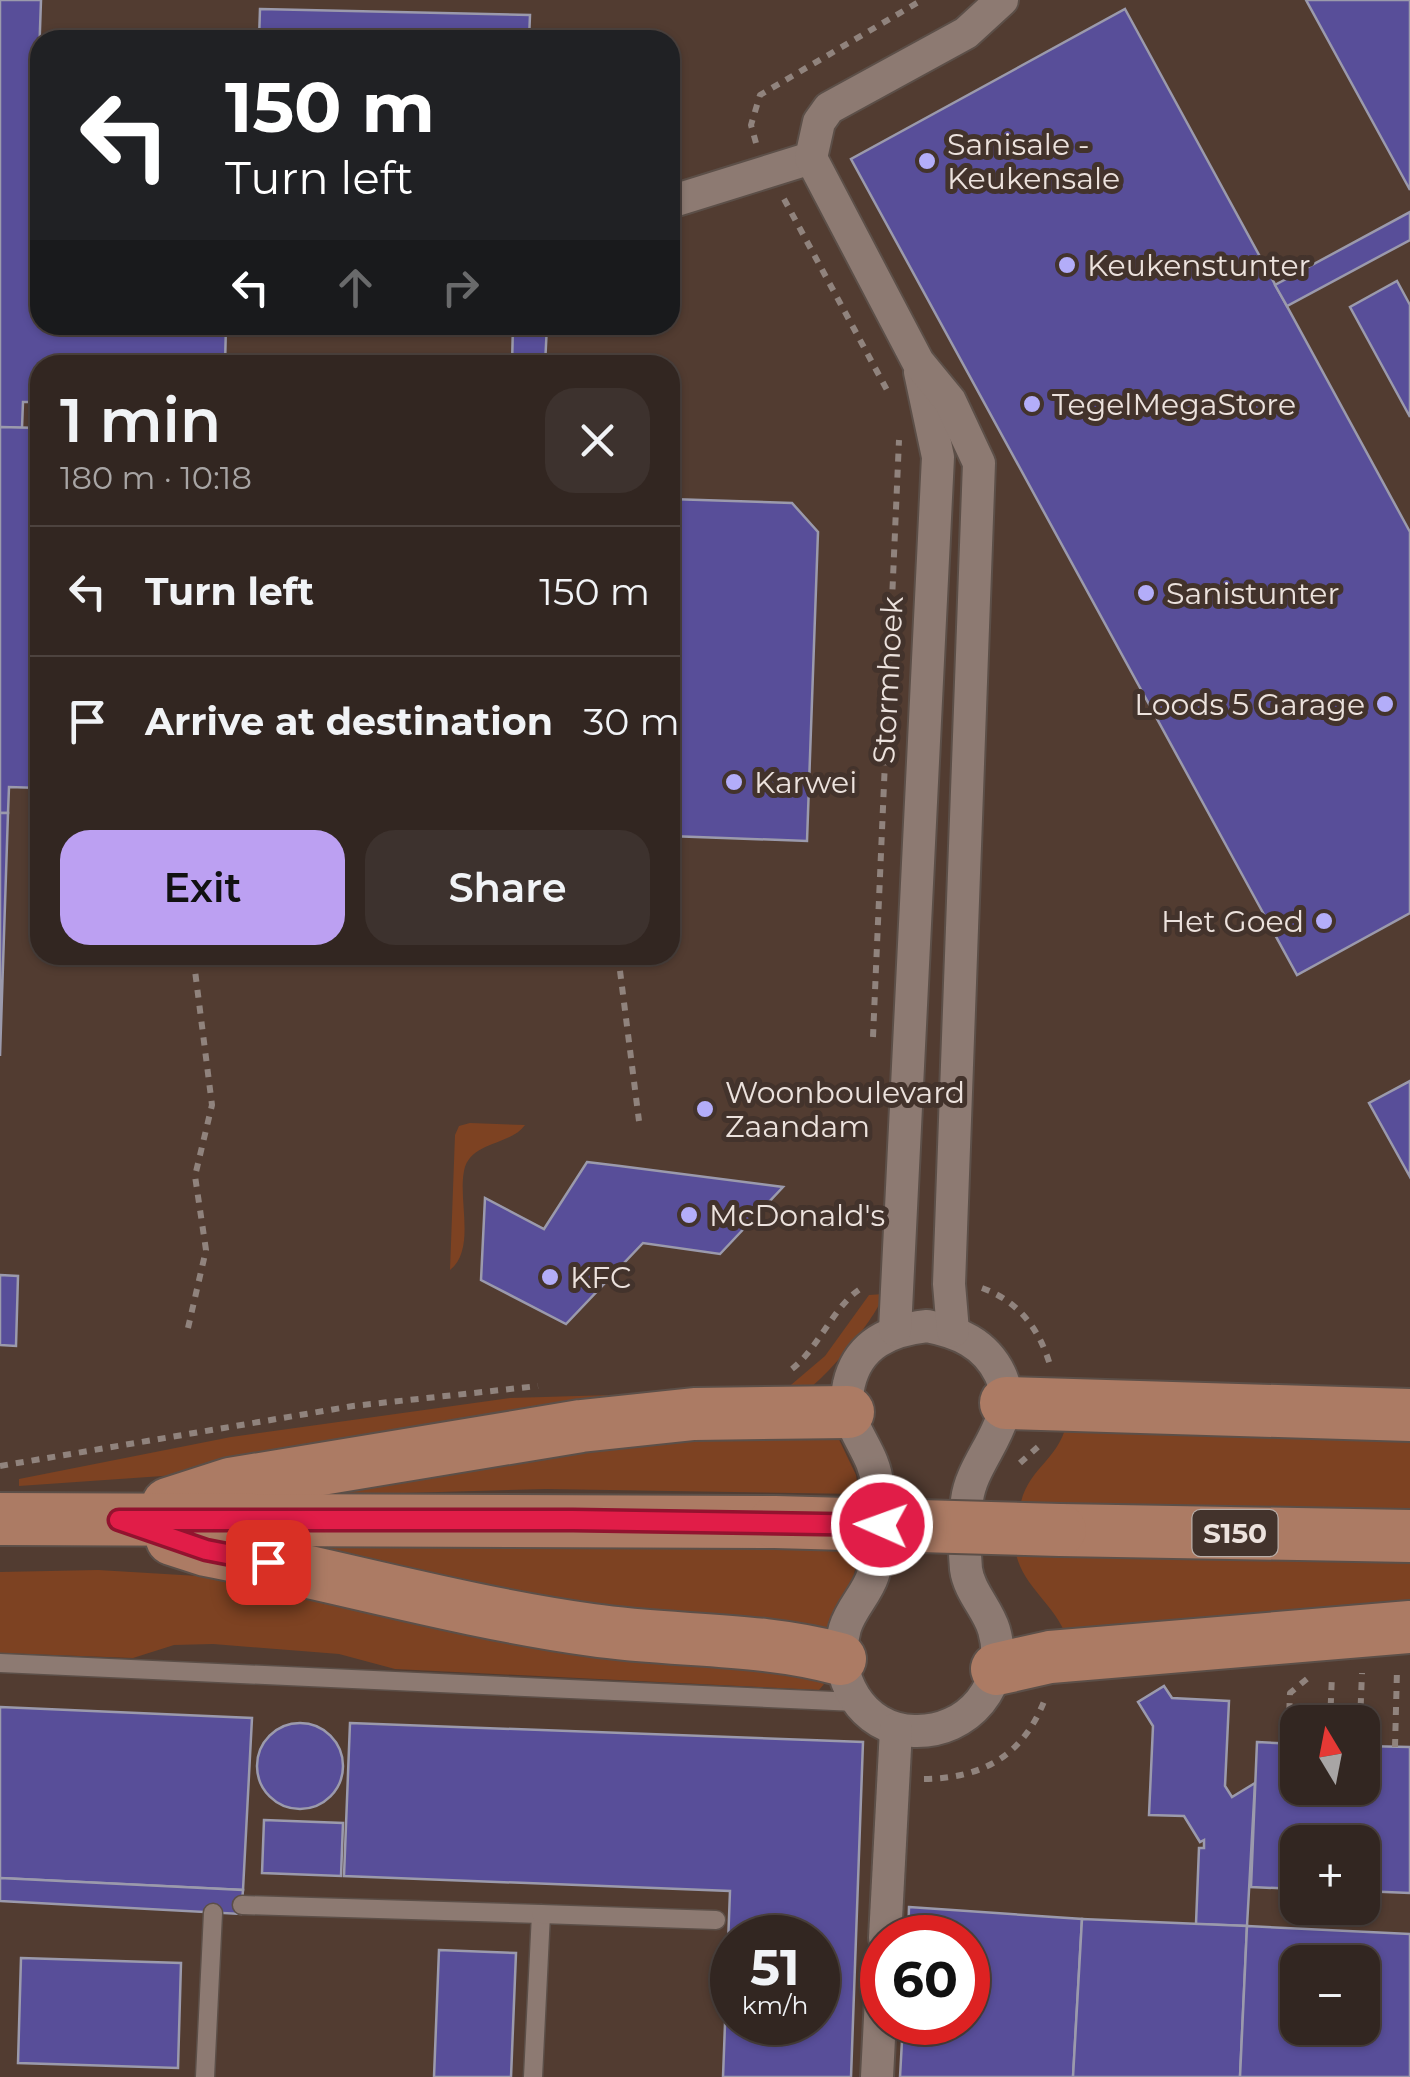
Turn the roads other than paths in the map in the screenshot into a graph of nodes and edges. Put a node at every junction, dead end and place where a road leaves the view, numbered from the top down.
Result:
1 (1002, 0) edge
2 (811, 158) junction
3 (680, 199) edge
4 (918, 362) junction
5 (910, 1032) junction
6 (961, 1033) junction
7 (896, 1330) junction
8 (953, 1331) junction
9 (1006, 1403) junction
10 (848, 1412) junction
11 (1410, 1415) edge
12 (0, 1519) edge
13 (119, 1520) junction
14 (1410, 1536) edge
15 (1404, 1648) edge
16 (0, 1663) edge
17 (997, 1670) junction
18 (848, 1680) junction
19 (896, 1729) junction
20 (242, 1904) dead end
21 (212, 1912) dead end
22 (540, 1914) junction
23 (886, 1915) edge
24 (710, 1920) edge
25 (879, 2045) edge
26 (205, 2077) edge
27 (534, 2077) edge
28 (878, 2077) edge

1 - 2 street
2 - 3 street
2 - 4 street, Stormhoek
4 - 5 street, Stormhoek
4 - 6 street, Stormhoek
5 - 6 street
5 - 7 street, Stormhoek
6 - 8 street, Stormhoek
7 - 8 street
7 - 10 street
8 - 9 street
9 - 11 main road
9 - 17 street
10 - 13 main road
10 - 18 street
12 - 13 main road, S150
13 - 14 main road, S150, bridge
13 - 18 main road
15 - 17 main road
16 - 18 lane
17 - 19 street
18 - 19 street
19 - 23 street
20 - 22 lane
21 - 26 lane
22 - 24 lane
22 - 27 lane
25 - 28 street

